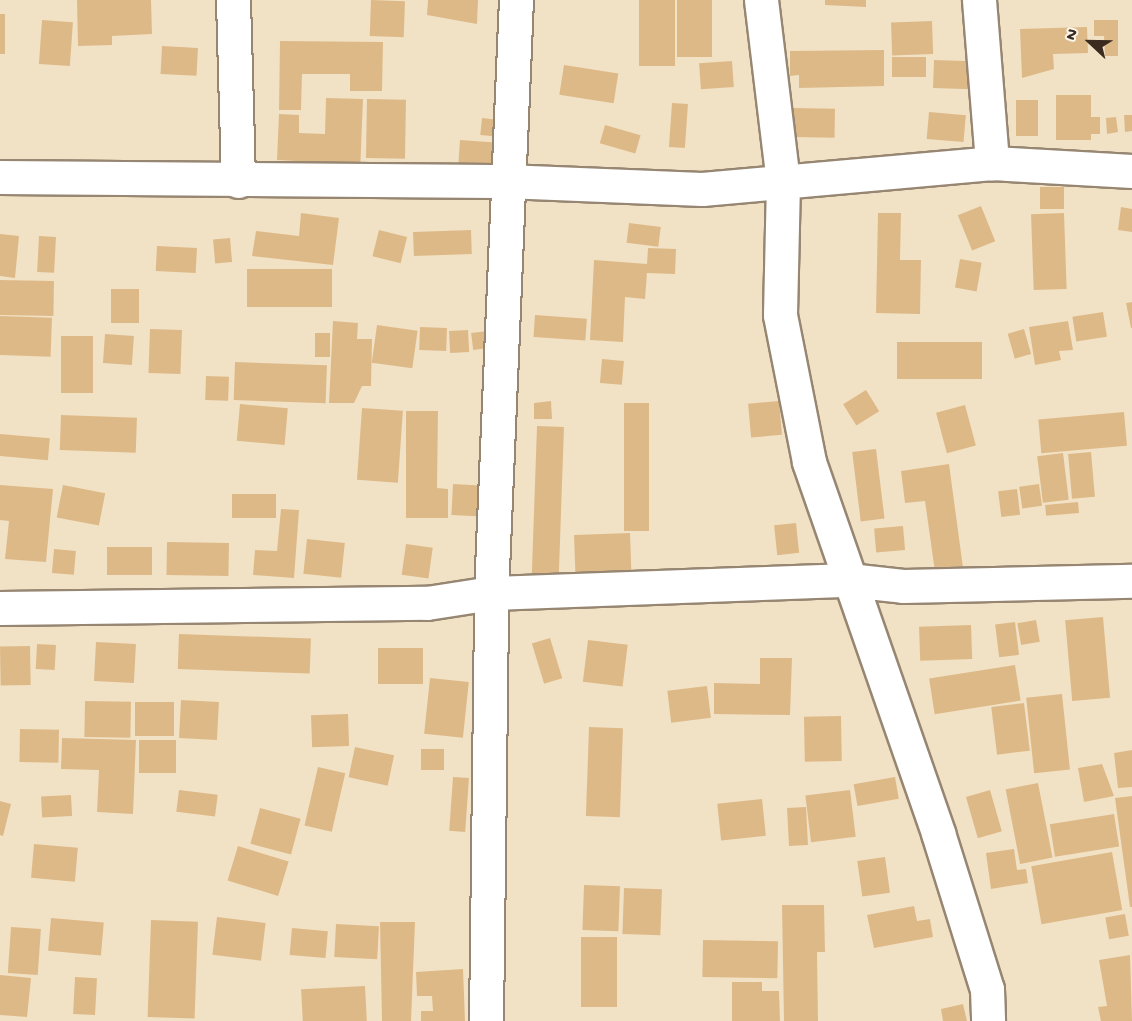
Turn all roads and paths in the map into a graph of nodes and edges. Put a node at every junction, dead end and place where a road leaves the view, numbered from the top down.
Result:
1 (233, 0) edge
2 (516, 0) edge
3 (761, 0) edge
4 (980, 0) edge
5 (992, 163) junction
6 (1132, 171) edge
7 (0, 177) edge
8 (238, 181) junction
9 (505, 181) junction
10 (783, 182) junction
11 (849, 580) junction
12 (1132, 581) edge
13 (491, 592) junction
14 (0, 608) edge
15 (486, 1021) edge
16 (988, 1021) edge

1 - 8 street
2 - 9 street
3 - 10 street
4 - 5 street
5 - 6 street
5 - 10 street
7 - 8 street
8 - 9 street
9 - 10 street
9 - 13 street
10 - 11 street
11 - 12 street
11 - 13 street
11 - 16 street
13 - 14 street
13 - 15 street

